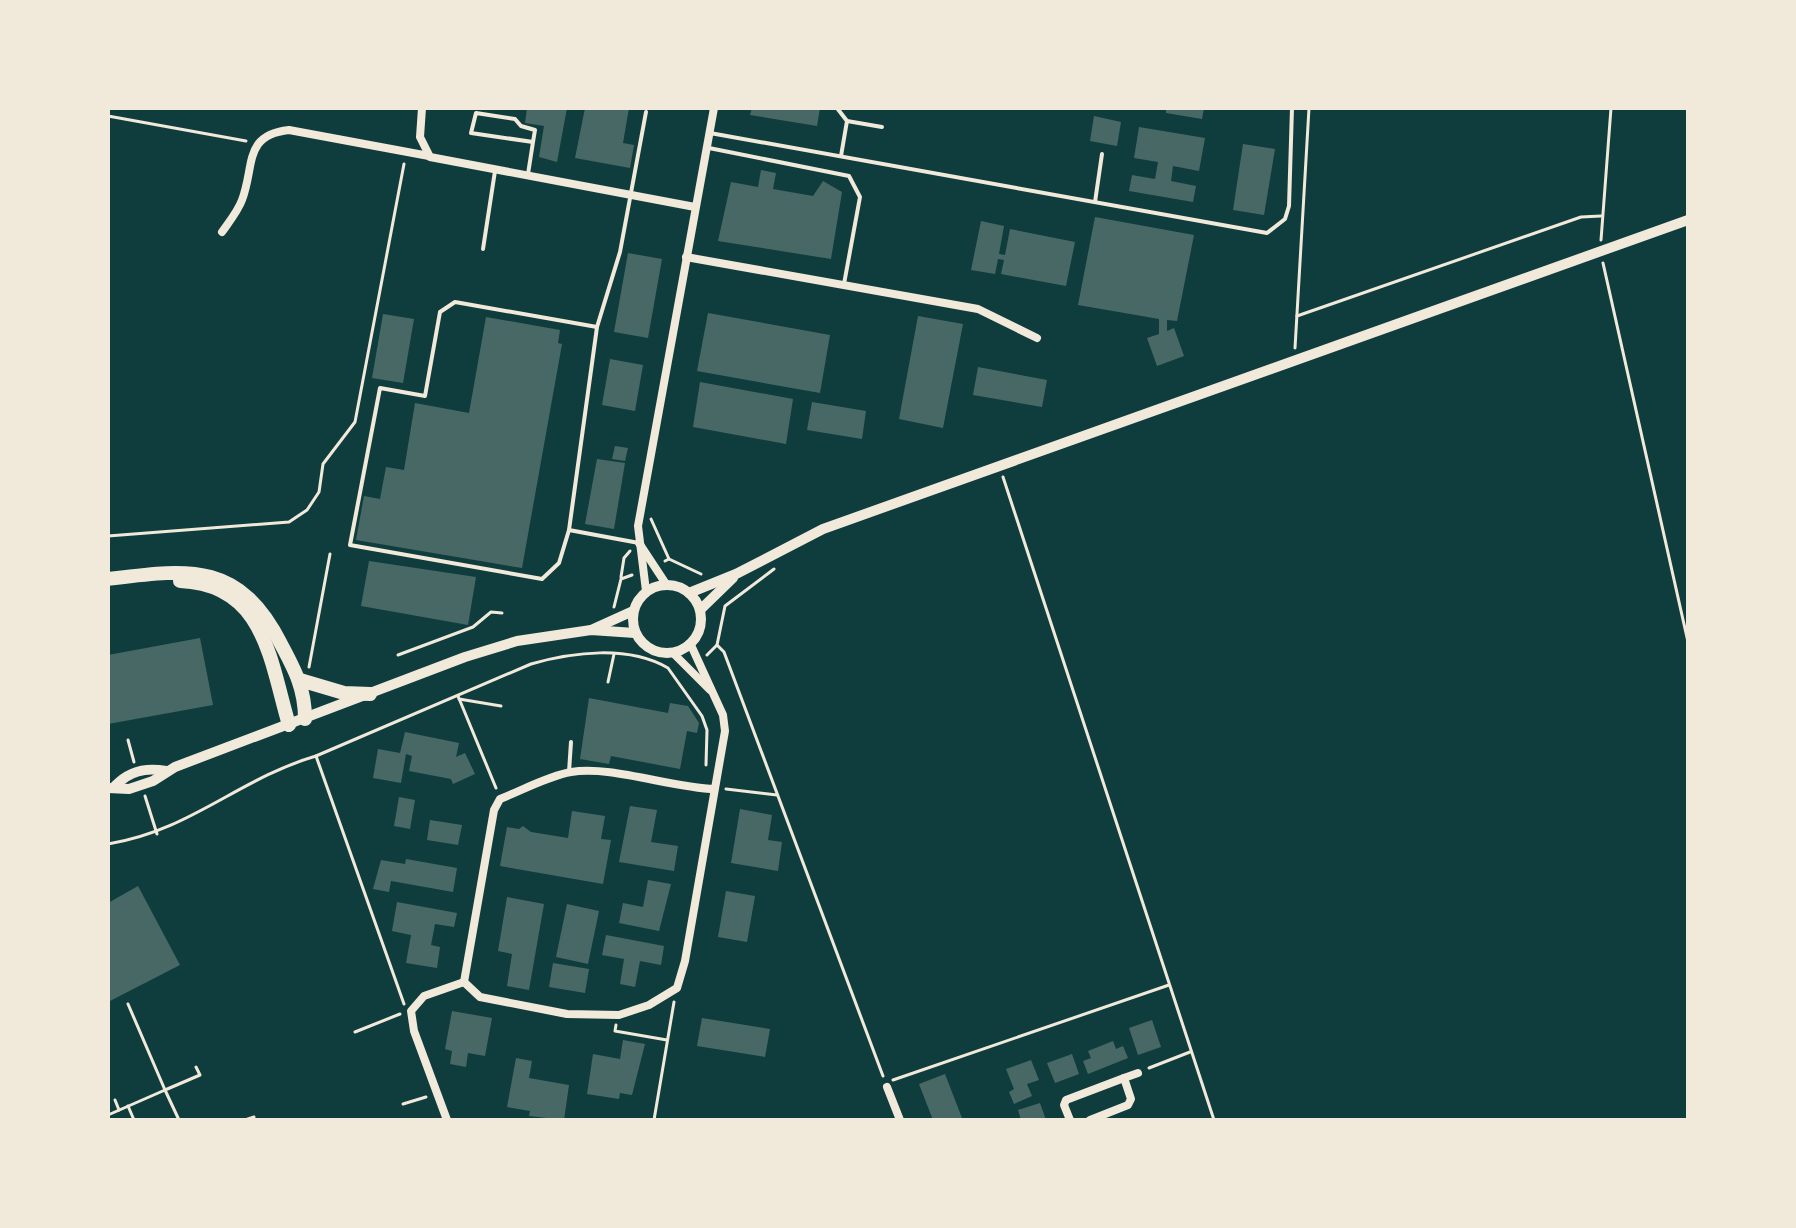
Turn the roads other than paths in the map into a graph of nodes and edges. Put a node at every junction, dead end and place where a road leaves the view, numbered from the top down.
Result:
1 (422, 108) edge
2 (714, 108) edge
3 (837, 108) edge
4 (1292, 108) edge
5 (646, 112) dead end
6 (847, 121) junction
7 (882, 127) dead end
8 (710, 133) junction
9 (533, 142) junction
10 (707, 148) junction
11 (1102, 154) dead end
12 (841, 156) junction
13 (430, 157) junction
14 (495, 171) junction
15 (527, 176) junction
16 (630, 195) junction
17 (1095, 202) junction
18 (695, 207) junction
19 (1688, 220) edge
20 (222, 232) dead end
21 (483, 249) dead end
22 (686, 257) junction
23 (844, 287) junction
24 (597, 327) junction
25 (1037, 338) dead end
26 (569, 530) junction
27 (639, 543) junction
28 (736, 574) junction
29 (108, 579) edge
30 (666, 584) junction
31 (108, 587) edge
32 (646, 591) junction
33 (689, 593) junction
34 (700, 610) junction
35 (633, 611) junction
36 (591, 630) junction
37 (635, 633) junction
38 (690, 643) junction
39 (673, 653) junction
40 (300, 680) junction
41 (370, 694) junction
42 (713, 694) junction
43 (305, 719) junction
44 (289, 725) junction
45 (571, 742) dead end
46 (569, 772) junction
47 (112, 787) edge
48 (715, 789) junction
49 (464, 982) junction
50 (1138, 1073) road end
51 (1124, 1078) junction
52 (886, 1085) road end
53 (447, 1120) edge
54 (900, 1120) edge
55 (1070, 1120) edge
56 (1090, 1120) edge

1 - 13 street
2 - 8 street
3 - 6 lane
4 - 17 lane
5 - 16 lane
6 - 7 lane
6 - 12 lane
8 - 10 street
8 - 12 lane
9 - 9 lane
9 - 15 lane
10 - 18 street
10 - 23 lane
11 - 17 lane
12 - 17 lane
13 - 14 street
13 - 20 street
14 - 15 street
14 - 21 lane
15 - 16 street
16 - 18 street
16 - 24 lane
18 - 22 street
19 - 28 street
22 - 23 street
22 - 27 street
23 - 25 street
24 - 26 lane
24 - 26 lane
26 - 27 lane
27 - 30 street
27 - 32 street
28 - 33 street
28 - 34 street
29 - 40 highway
30 - 32 street
30 - 33 street
31 - 44 highway
32 - 35 street
33 - 34 street
34 - 38 street
35 - 36 street
35 - 37 street
36 - 37 street
36 - 41 street
37 - 39 street
38 - 39 street
38 - 42 street
39 - 42 street
40 - 41 highway
40 - 43 highway
41 - 43 street
42 - 48 street
43 - 44 street
44 - 47 street
45 - 46 lane
46 - 48 street
46 - 49 street
48 - 49 street
49 - 53 street
50 - 51 street
51 - 55 street
51 - 56 street
52 - 54 street

